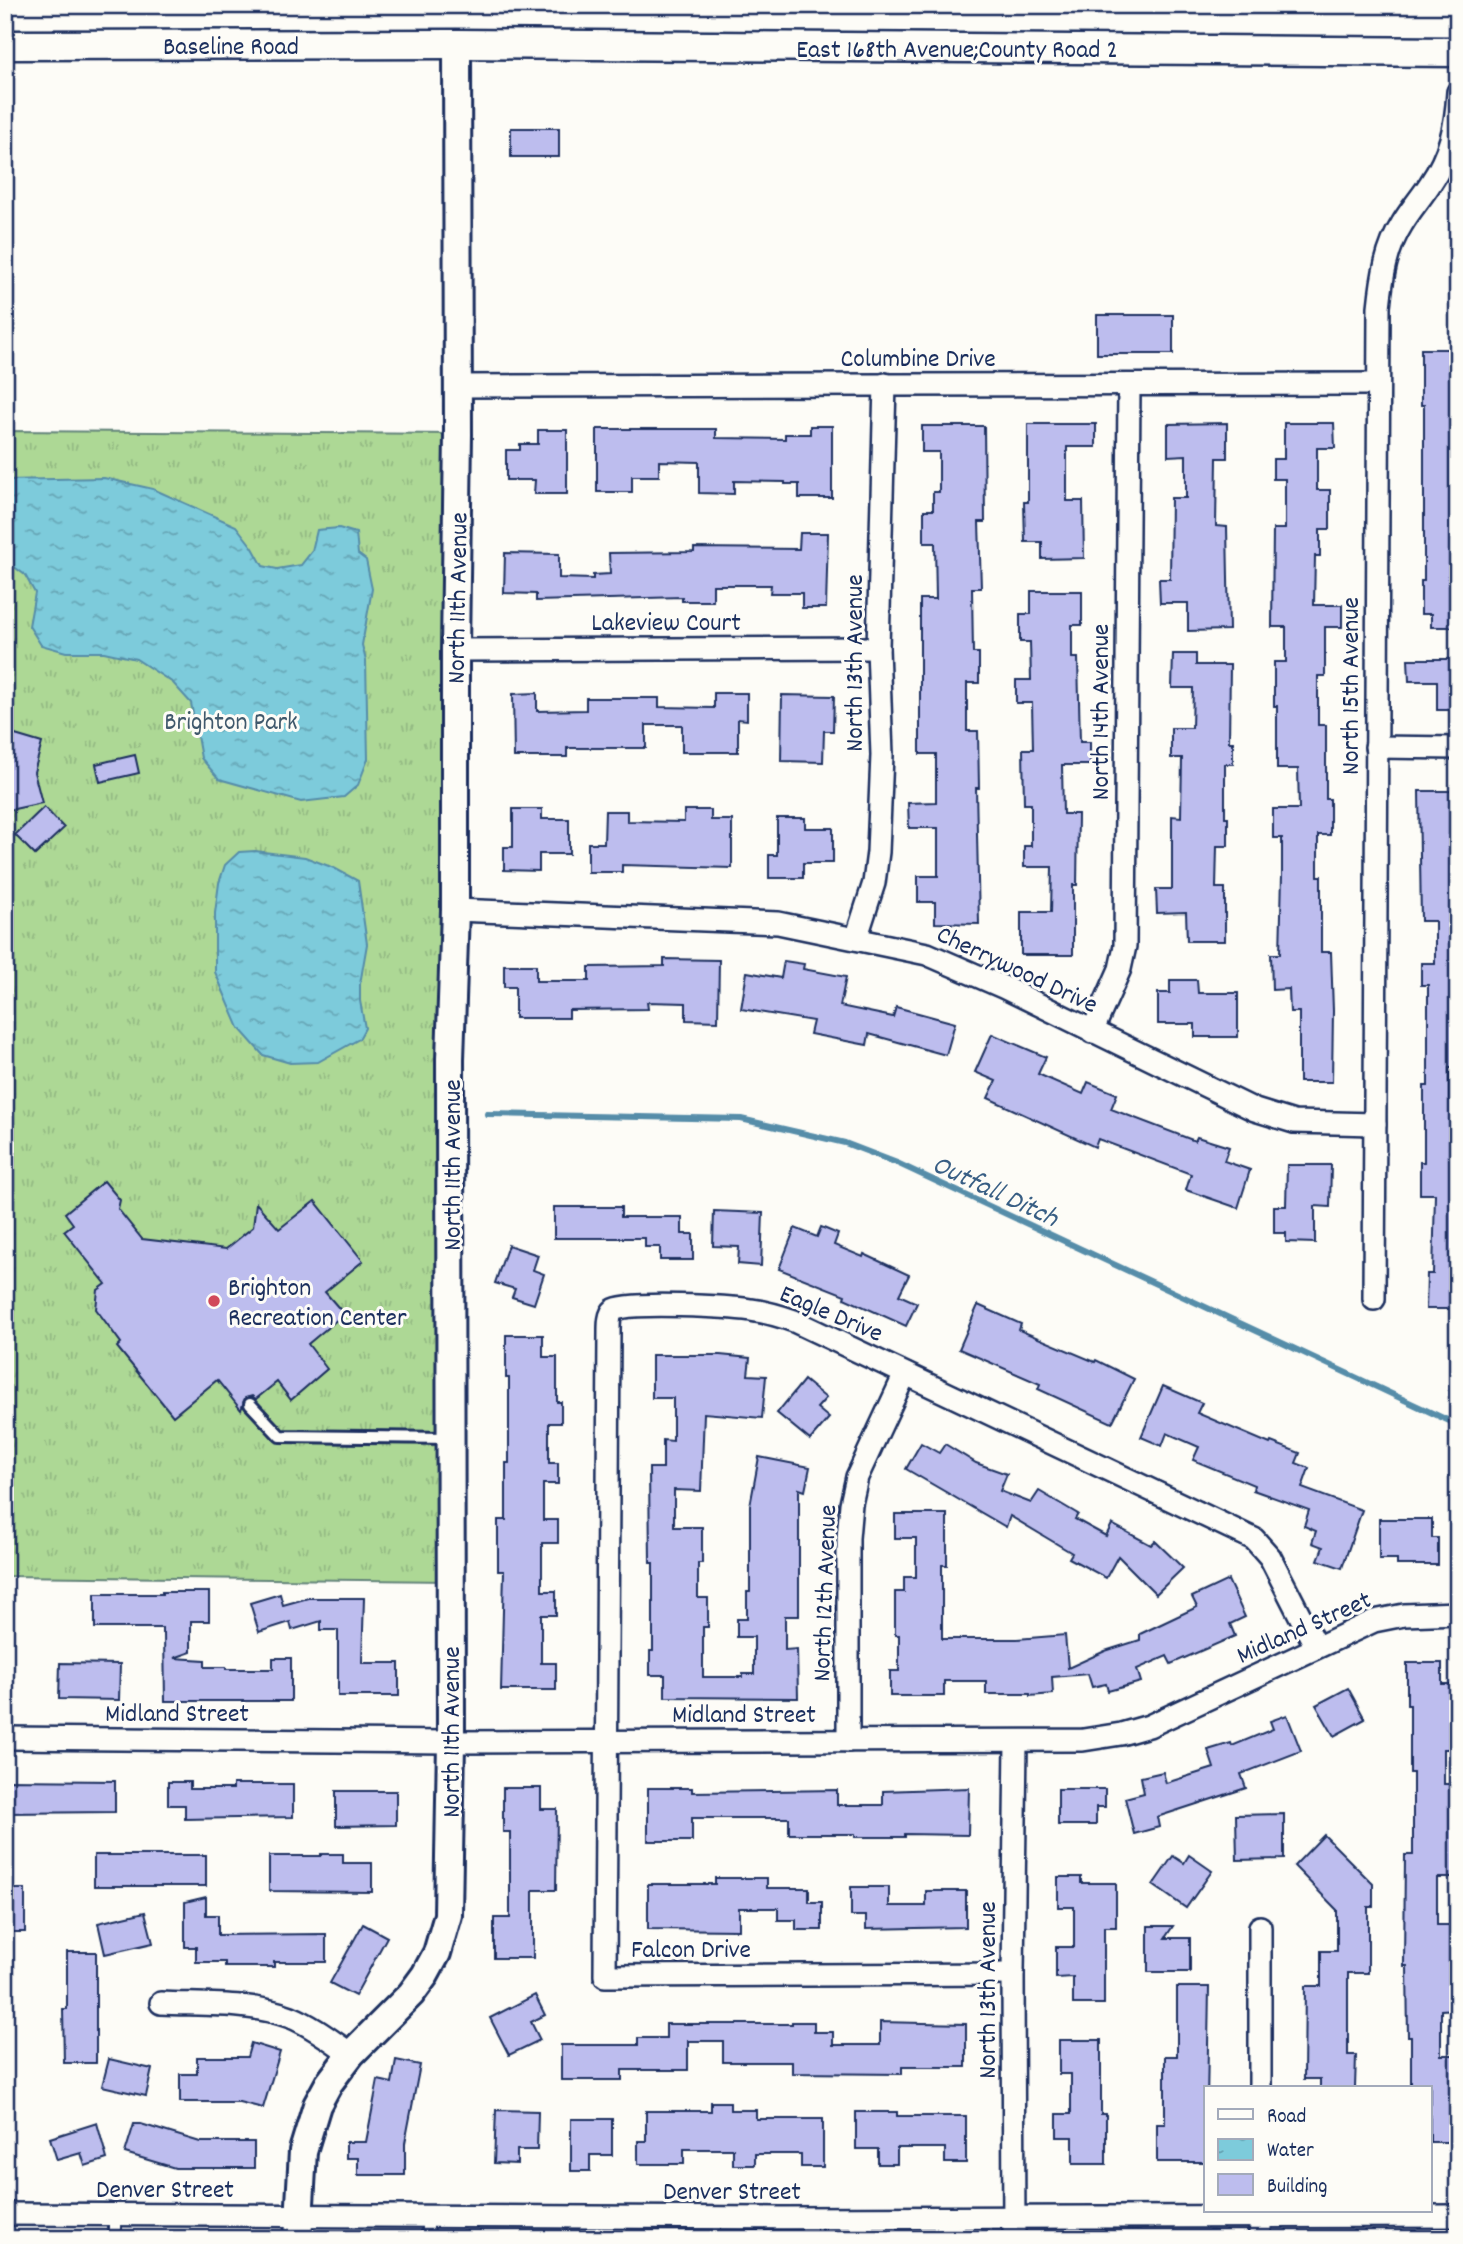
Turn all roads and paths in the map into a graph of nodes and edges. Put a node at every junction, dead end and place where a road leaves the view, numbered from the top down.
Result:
1 (457, 44) junction
2 (5, 46) edge
3 (1458, 52) edge
4 (1458, 92) edge
5 (885, 384) junction
6 (1378, 384) junction
7 (458, 386) junction
8 (1129, 386) junction
9 (878, 648) junction
10 (455, 650) junction
11 (1376, 747) junction
12 (1458, 748) edge
13 (455, 910) junction
14 (856, 939) junction
15 (1092, 1032) junction
16 (1375, 1124) junction
17 (1374, 1299) dead end
18 (905, 1374) junction
19 (250, 1404) dead end
20 (451, 1438) junction
21 (1458, 1613) edge
22 (1316, 1647) junction
23 (5, 1738) edge
24 (606, 1741) junction
25 (848, 1741) junction
26 (451, 1742) junction
27 (1016, 1742) junction
28 (1260, 1927) dead end
29 (1013, 1974) junction
30 (162, 2003) dead end
31 (351, 2054) junction
32 (1260, 2086) edge
33 (5, 2214) edge
34 (1260, 2214) edge
35 (115, 2215) junction
36 (428, 2216) junction
37 (1458, 2216) edge
38 (550, 2217) junction
39 (298, 2228) edge
40 (782, 2228) edge
41 (1014, 2228) edge
42 (115, 2239) edge
43 (428, 2239) edge
44 (551, 2239) edge
45 (1261, 2239) edge

1 - 2 main road, Baseline Road
1 - 3 main road, East 168th Avenue;County Road 2
1 - 7 street, North 11th Avenue
4 - 6 street, North 15th Avenue
5 - 7 street, Columbine Drive
5 - 8 street, Columbine Drive
5 - 9 street, North 13th Avenue
6 - 8 street, Columbine Drive
6 - 11 street, North 15th Avenue
7 - 10 street, North 11th Avenue
8 - 15 street, North 14th Avenue
9 - 10 street, Lakeview Court
9 - 14 street, North 13th Avenue
10 - 13 street, North 11th Avenue
11 - 12 street
11 - 16 street, North 15th Avenue
13 - 14 street, Cherrywood Drive
13 - 20 street, North 11th Avenue
14 - 15 street, Cherrywood Drive
15 - 16 street, Cherrywood Drive
16 - 17 street, North 15th Avenue
18 - 22 street, Eagle Drive
18 - 24 street, Eagle Drive
18 - 25 street, North 12th Avenue
19 - 20 lane
20 - 26 street, North 11th Avenue
21 - 22 street, Midland Street
22 - 27 street, Midland Street
23 - 26 street, Midland Street
24 - 25 street, Midland Street
24 - 26 street, Midland Street
24 - 29 street, Falcon Drive
25 - 27 street, Midland Street
26 - 31 street, North 11th Avenue
27 - 29 street, North 13th Avenue
28 - 32 street
29 - 41 street, North 13th Avenue
30 - 31 street
31 - 39 street, North 11th Avenue
33 - 35 street, Denver Street
34 - 37 street, Denver Street
34 - 41 street, Denver Street
34 - 45 street
35 - 39 street, Denver Street
35 - 42 lane
36 - 38 street, Denver Street
36 - 39 street, Denver Street
36 - 43 lane
38 - 40 street, Denver Street
38 - 44 street
40 - 41 street, Denver Street

